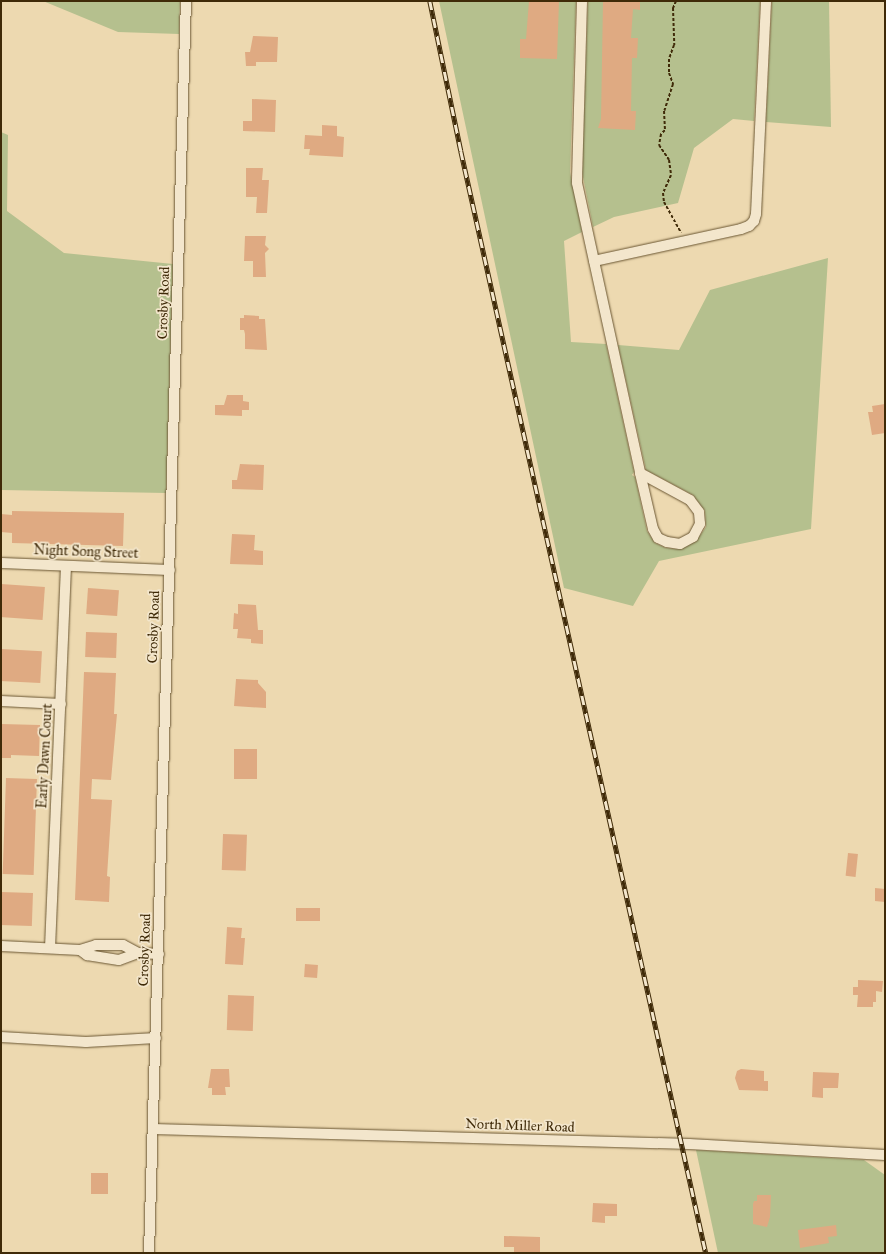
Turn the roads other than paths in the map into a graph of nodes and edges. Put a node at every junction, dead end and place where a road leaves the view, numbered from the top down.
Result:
1 (186, 1) edge
2 (582, 1) edge
3 (766, 1) edge
4 (594, 261) junction
5 (640, 474) junction
6 (1, 563) edge
7 (66, 566) junction
8 (170, 570) junction
9 (1, 702) edge
10 (61, 704) junction
11 (101, 945) junction
12 (1, 946) edge
13 (50, 948) junction
14 (80, 950) junction
15 (138, 953) junction
16 (159, 954) junction
17 (100, 957) junction
18 (1, 1037) edge
19 (156, 1038) junction
20 (153, 1129) junction
21 (885, 1155) edge
22 (149, 1253) edge

1 - 8 street, Crosby Road
2 - 4 street
3 - 4 street
4 - 5 street
5 - 5 street
6 - 7 street, Night Song Street
7 - 8 street, Night Song Street
7 - 10 street, Early Dawn Court
8 - 16 street, Crosby Road
9 - 10 street
10 - 13 street, Early Dawn Court
11 - 14 street
11 - 15 street
11 - 17 street
12 - 13 street
13 - 14 street
14 - 17 street
15 - 16 street
15 - 17 street
16 - 19 street, Crosby Road
18 - 19 street
19 - 20 street, Crosby Road
20 - 21 street, North Miller Road
20 - 22 street, Crosby Road

